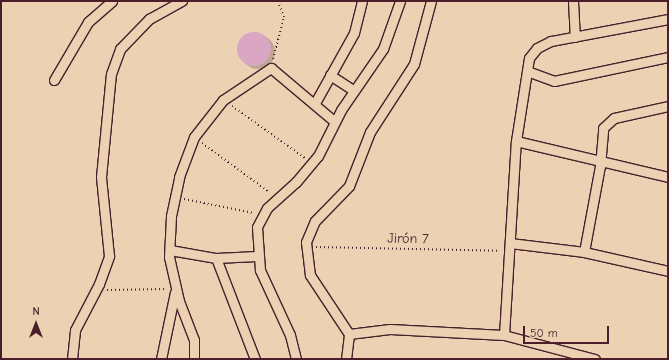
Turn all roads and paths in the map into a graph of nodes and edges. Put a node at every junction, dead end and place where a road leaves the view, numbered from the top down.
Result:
1 (112, 1) edge
2 (182, 1) edge
3 (278, 1) edge
4 (362, 1) edge
5 (400, 1) edge
6 (431, 1) edge
7 (573, 1) edge
8 (668, 19) edge
9 (575, 37) junction
10 (668, 57) edge
11 (271, 68) junction
12 (527, 71) junction
13 (330, 75) junction
14 (54, 80) dead end
15 (353, 90) junction
16 (223, 100) junction
17 (315, 103) junction
18 (668, 106) edge
19 (334, 121) junction
20 (194, 137) junction
21 (516, 141) junction
22 (600, 160) junction
23 (312, 163) junction
24 (668, 177) edge
25 (175, 196) junction
26 (278, 198) junction
27 (264, 214) junction
28 (306, 246) junction
29 (509, 247) junction
30 (170, 250) junction
31 (584, 252) junction
32 (258, 256) junction
33 (216, 258) junction
34 (668, 271) edge
35 (176, 289) junction
36 (96, 290) junction
37 (349, 334) junction
38 (504, 335) junction
39 (72, 359) edge
40 (161, 359) edge
41 (194, 359) edge
42 (255, 359) edge
43 (296, 359) edge
44 (346, 359) edge
45 (595, 359) edge

1 - 14 street
2 - 36 street
3 - 11 path
4 - 13 street
5 - 15 street
6 - 28 street
7 - 9 street
8 - 9 street
9 - 12 street
10 - 12 street
11 - 16 street
11 - 17 street
12 - 21 street
13 - 15 street
13 - 17 street
15 - 19 street
16 - 20 street
16 - 23 path
17 - 19 street
18 - 22 street
19 - 23 street
20 - 25 street
20 - 26 path
21 - 22 street
21 - 29 street
22 - 24 street
22 - 31 street
23 - 26 street
25 - 27 path
25 - 30 street
26 - 27 street
27 - 32 street
28 - 29 path, Jirón 7
28 - 37 street
29 - 31 street
29 - 38 street
30 - 33 street
30 - 35 street
31 - 34 street
32 - 33 street
32 - 43 street
33 - 42 street
35 - 36 path
35 - 40 street
35 - 41 street
36 - 39 street
37 - 38 street
37 - 44 street
38 - 45 street

